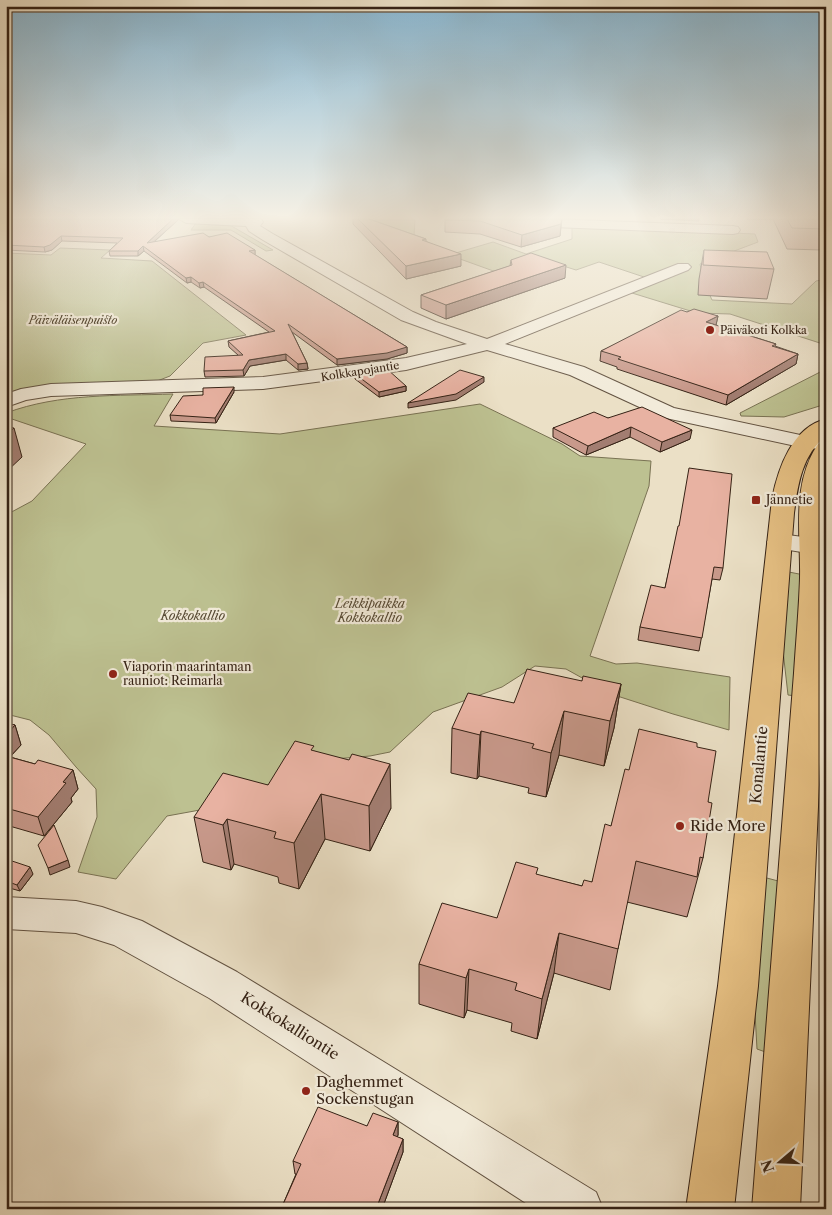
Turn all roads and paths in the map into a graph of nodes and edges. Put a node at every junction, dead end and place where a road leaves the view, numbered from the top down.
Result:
1 (336, 276) edge
2 (661, 276) edge
3 (488, 345) junction
4 (14, 398) edge
5 (820, 439) edge
6 (780, 542) junction
7 (819, 547) edge
8 (6, 913) edge
9 (579, 1209) edge
10 (710, 1209) edge
11 (776, 1209) edge

1 - 3 street
2 - 3 street, Kolkkapojantie
3 - 4 street, Kolkkapojantie
3 - 5 street
5 - 6 main road, Konalantie
5 - 7 main road
6 - 7 street
6 - 10 main road, Konalantie
7 - 11 main road
8 - 9 street, Kokkokalliontie

